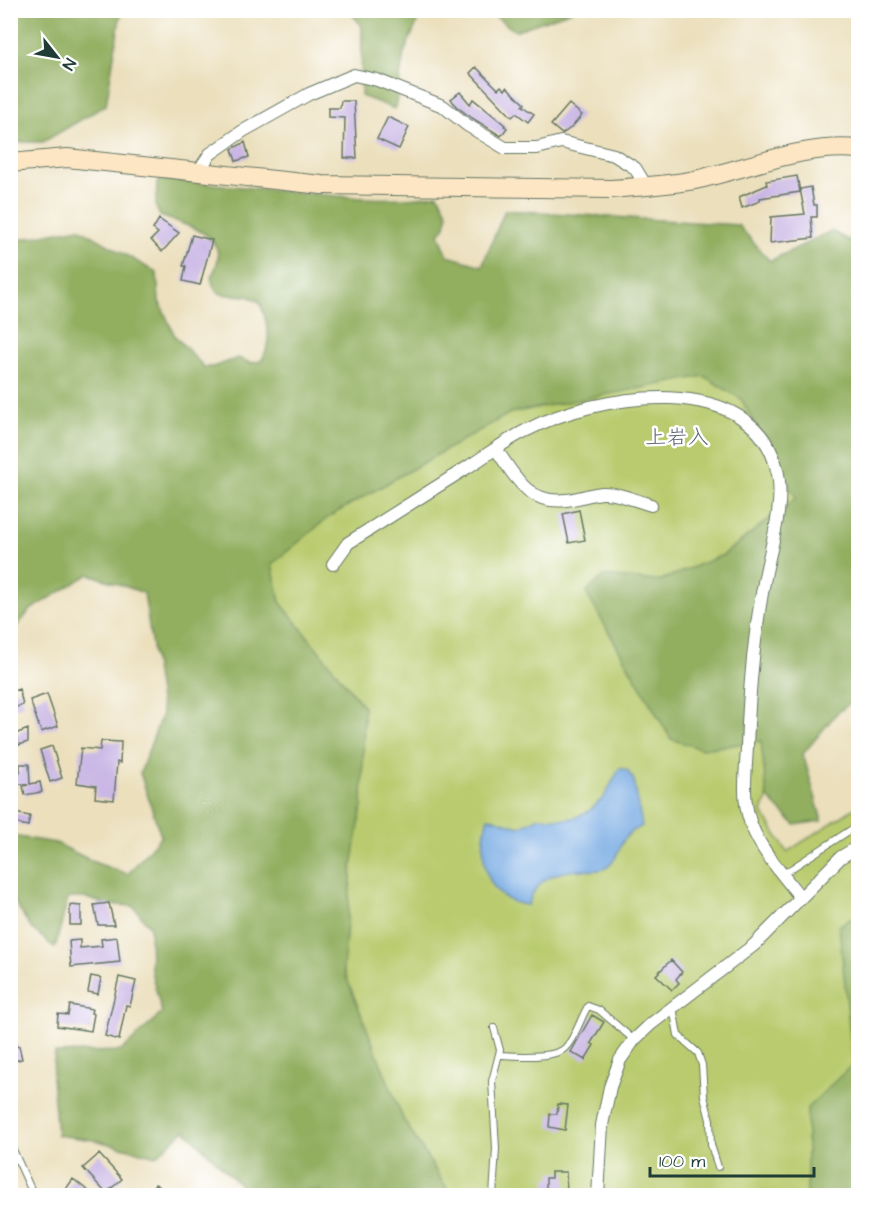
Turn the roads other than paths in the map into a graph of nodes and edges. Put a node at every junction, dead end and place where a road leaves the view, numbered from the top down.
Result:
1 (858, 149) edge
2 (10, 163) edge
3 (198, 172) junction
4 (646, 186) junction
5 (496, 449) junction
6 (651, 505) dead end
7 (333, 564) dead end
8 (858, 825) edge
9 (858, 847) edge
10 (783, 874) junction
11 (800, 897) junction
12 (673, 1007) junction
13 (494, 1028) dead end
14 (634, 1040) junction
15 (500, 1054) junction
16 (10, 1143) edge
17 (718, 1167) dead end
18 (34, 1196) edge
19 (493, 1196) edge
20 (598, 1196) edge

1 - 4 street
2 - 3 street
3 - 4 street
3 - 4 street
5 - 6 street
5 - 7 street
5 - 10 street
8 - 10 lane
9 - 11 street
10 - 11 street
11 - 12 street
12 - 14 street
12 - 17 lane
13 - 15 lane
14 - 15 lane
14 - 20 street
15 - 19 lane
16 - 18 lane

